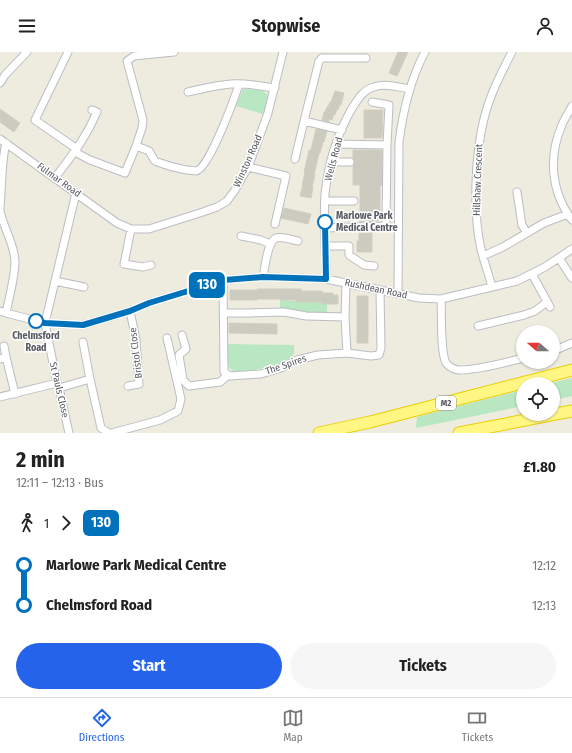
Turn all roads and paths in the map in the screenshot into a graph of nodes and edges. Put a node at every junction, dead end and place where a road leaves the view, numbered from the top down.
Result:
1 (27, 52) edge
2 (68, 52) edge
3 (174, 52) edge
4 (283, 52) edge
5 (425, 52) edge
6 (512, 52) edge
7 (366, 58) dead end
8 (0, 83) edge
9 (239, 84) junction
10 (275, 88) junction
11 (410, 89) junction
12 (188, 92) dead end
13 (372, 102) dead end
14 (572, 106) edge
15 (92, 110) dead end
16 (304, 121) junction
17 (342, 130) junction
18 (3, 141) edge
19 (337, 144) junction
20 (387, 145) junction
21 (136, 146) junction
22 (76, 150) junction
23 (295, 159) dead end
24 (331, 162) junction
25 (350, 162) dead end
26 (248, 167) junction
27 (55, 178) junction
28 (517, 192) dead end
29 (76, 193) junction
30 (325, 201) junction
31 (354, 201) dead end
32 (570, 217) edge
33 (117, 222) joint
34 (275, 224) dead end
35 (325, 228) junction
36 (131, 229) junction
37 (526, 233) junction
38 (241, 236) dead end
39 (298, 241) dead end
40 (270, 244) junction
41 (326, 246) junction
42 (572, 249) edge
43 (483, 256) junction
44 (559, 258) junction
45 (151, 265) dead end
46 (374, 266) dead end
47 (532, 274) junction
48 (263, 277) junction
49 (572, 278) edge
50 (326, 279) junction
51 (224, 280) junction
52 (55, 281) junction
53 (346, 283) junction
54 (84, 287) dead end
55 (492, 287) junction
56 (380, 290) junction
57 (398, 294) junction
58 (441, 299) junction
59 (130, 311) junction
60 (3, 312) edge
61 (224, 312) junction
62 (345, 317) junction
63 (45, 323) junction
64 (478, 326) dead end
65 (182, 335) dead end
66 (167, 338) dead end
67 (83, 342) dead end
68 (572, 343) edge
69 (4, 346) dead end
70 (560, 348) edge
71 (347, 353) junction
72 (3, 358) edge
73 (516, 360) edge
74 (572, 370) edge
75 (228, 375) junction
76 (90, 379) junction
77 (58, 386) junction
78 (128, 386) dead end
79 (15, 394) junction
80 (0, 397) edge
81 (572, 412) edge
82 (69, 433) edge
83 (109, 433) edge
84 (112, 433) edge
85 (319, 433) edge
86 (459, 433) edge

1 - 8 street
2 - 22 street
3 - 21 street
4 - 10 street, Winston Road
5 - 11 street
6 - 43 street, Hillshaw Crescent
7 - 16 street
9 - 10 street
9 - 12 street
9 - 21 street
10 - 26 street, Winston Road
11 - 17 street, Wells Road
11 - 57 street
13 - 20 street
14 - 32 street
15 - 22 street
16 - 17 street
16 - 23 street
17 - 19 street, Wells Road
18 - 27 street, Fulmar Road
18 - 60 street
19 - 20 street
19 - 24 street, Wells Road
20 - 35 street
21 - 22 street
22 - 27 street
24 - 25 street
24 - 30 street, Wells Road
26 - 34 street
26 - 36 street, Winston Road
27 - 29 street, Fulmar Road
28 - 37 street
29 - 33 street, Fulmar Road
29 - 52 street
30 - 31 street
30 - 35 street, Wells Road
32 - 37 street
33 - 36 street, Winston Road
35 - 41 street, Wells Road
36 - 45 street
37 - 43 street
38 - 40 street
39 - 40 street
40 - 48 street
41 - 46 street
41 - 50 street, Wells Road
42 - 44 street, Rushdean Road
43 - 55 street, Hillshaw Crescent
44 - 47 street, Rushdean Road
44 - 49 street
47 - 55 street, Rushdean Road
47 - 64 street
48 - 50 street, Rushdean Road
48 - 51 street, Rushdean Road
50 - 53 street, Rushdean Road
51 - 59 street, Rushdean Road
51 - 61 street
52 - 54 street
52 - 63 street
53 - 56 street, Rushdean Road
53 - 62 street
55 - 58 street, Rushdean Road
56 - 57 street, Rushdean Road
56 - 71 street, The Spires
57 - 58 street, Rushdean Road
58 - 73 street
59 - 63 street, Rushdean Road
59 - 78 street, Bristol Close
60 - 63 street, Rushdean Road
61 - 62 street
61 - 75 street
62 - 71 street
63 - 77 street, St Pauls Close
65 - 75 street
66 - 84 street
67 - 76 street
68 - 70 street
69 - 72 street
71 - 75 street, The Spires
72 - 79 street
74 - 85 highway, M2
76 - 77 street
76 - 83 street
77 - 79 street
77 - 82 street, St Pauls Close
79 - 80 street
81 - 86 highway

